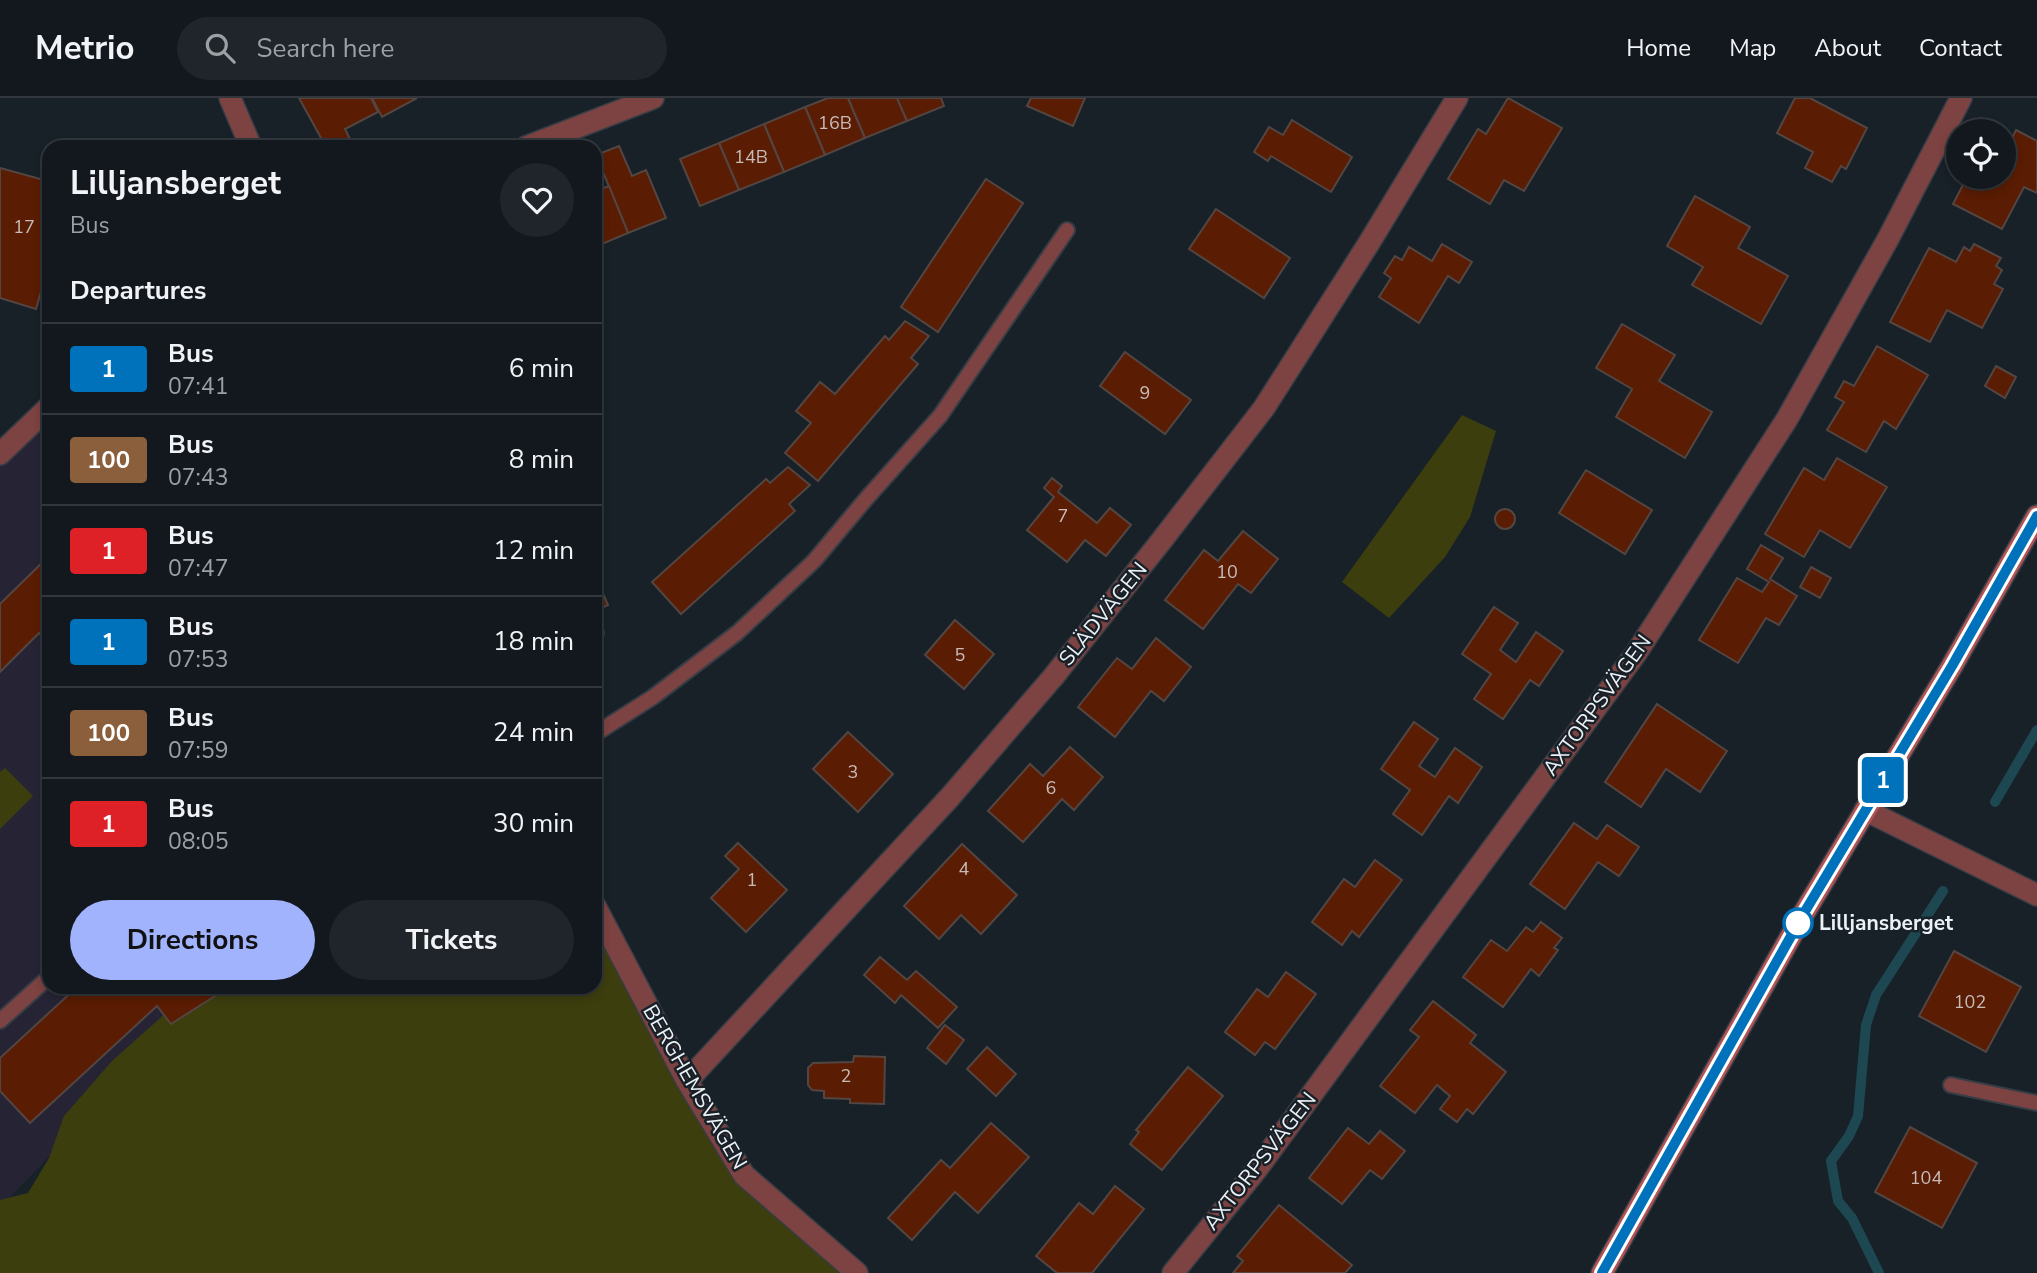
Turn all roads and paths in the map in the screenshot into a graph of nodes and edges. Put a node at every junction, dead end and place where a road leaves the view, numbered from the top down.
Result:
1 (230, 98) edge
2 (653, 98) edge
3 (1457, 98) edge
4 (1961, 98) edge
5 (248, 140) edge
6 (544, 140) edge
7 (1067, 230) dead end
8 (42, 418) edge
9 (0, 454) edge
10 (2037, 516) edge
11 (602, 729) edge
12 (1865, 810) junction
13 (2037, 895) edge
14 (602, 919) edge
15 (42, 983) edge
16 (0, 1021) edge
17 (687, 1081) junction
18 (1951, 1084) dead end
19 (2037, 1103) edge
20 (857, 1273) edge
21 (1173, 1273) edge
22 (1602, 1273) edge

1 - 5 street
2 - 6 street
3 - 17 street, SLÄDVÄGEN
4 - 21 street, AXTORPSVÄGEN
7 - 11 lane
8 - 9 street
10 - 12 street
12 - 13 street
12 - 22 street
14 - 17 street, BERGHEMSVÄGEN
15 - 16 lane
17 - 20 street, BERGHEMSVÄGEN
18 - 19 lane

